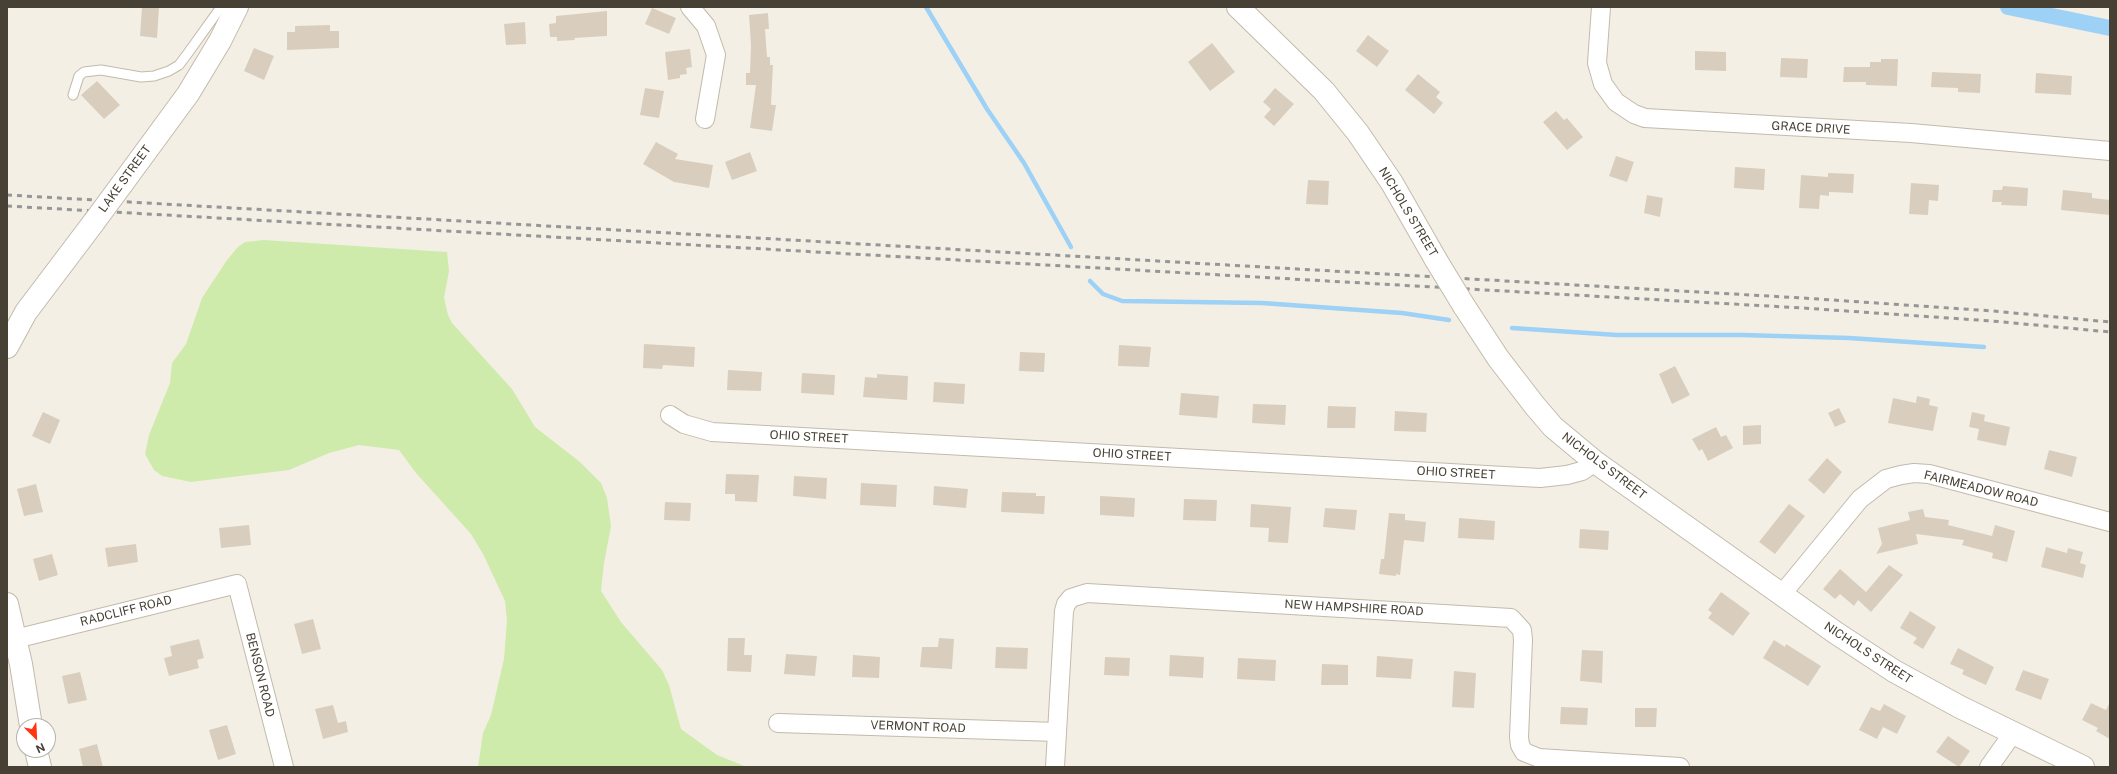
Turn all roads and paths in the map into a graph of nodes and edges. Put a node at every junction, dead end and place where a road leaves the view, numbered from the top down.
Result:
1 (220, 7) edge
2 (237, 7) edge
3 (690, 7) edge
4 (1238, 7) edge
5 (1601, 7) edge
6 (73, 95) dead end
7 (706, 119) dead end
8 (2110, 151) edge
9 (7, 347) edge
10 (670, 415) dead end
11 (1595, 462) junction
12 (2110, 522) edge
13 (237, 584) joint
14 (1782, 594) junction
15 (7, 604) edge
16 (11, 640) edge
17 (29, 718) edge
18 (778, 723) dead end
19 (1057, 732) junction
20 (2013, 733) junction
21 (284, 767) edge
22 (1055, 767) edge
23 (1680, 767) edge
24 (1989, 767) edge
25 (2083, 767) edge

1 - 6 lane
2 - 9 street, LAKE STREET, bridge
3 - 7 street
4 - 11 street, NICHOLS STREET, bridge
5 - 8 street, GRACE DRIVE
10 - 11 street, OHIO STREET
11 - 14 street, NICHOLS STREET
12 - 14 street, FAIRMEADOW ROAD
13 - 16 street, RADCLIFF ROAD
13 - 21 street, BENSON ROAD
14 - 20 street, NICHOLS STREET
15 - 16 street
16 - 17 street
18 - 19 street, VERMONT ROAD
19 - 22 street, NEW HAMPSHIRE ROAD
19 - 23 street, NEW HAMPSHIRE ROAD
20 - 24 street
20 - 25 street, NICHOLS STREET

